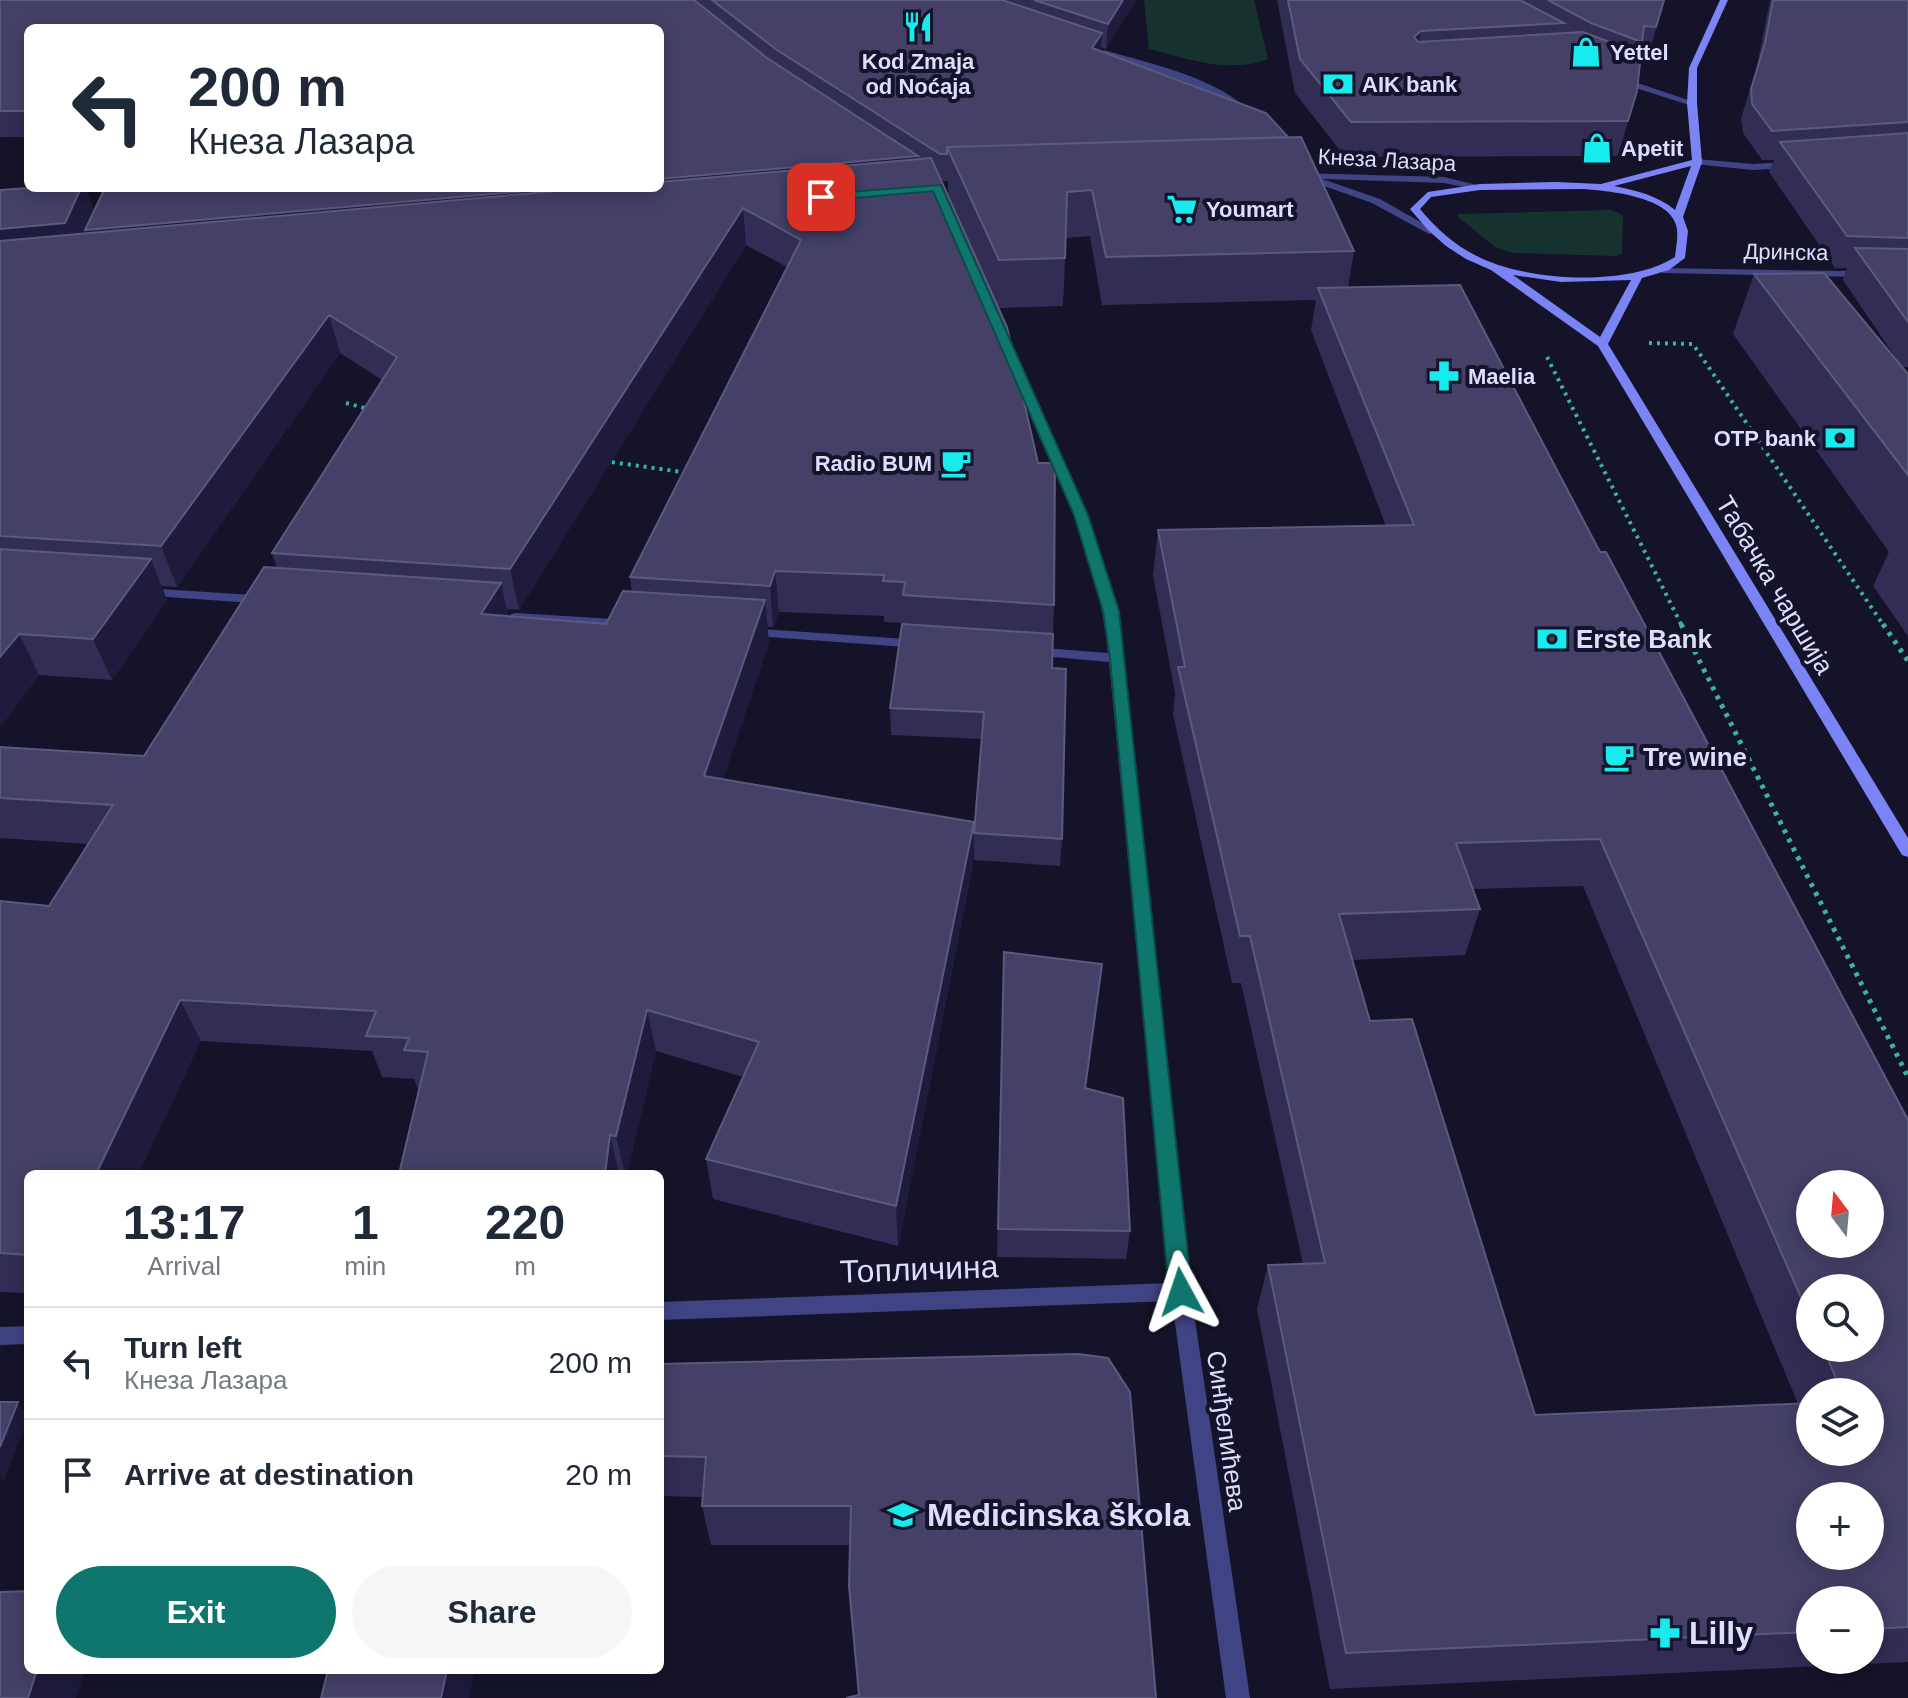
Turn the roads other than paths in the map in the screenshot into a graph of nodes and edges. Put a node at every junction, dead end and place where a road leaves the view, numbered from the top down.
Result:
1 (1724, 0) edge
2 (1092, 49) edge
3 (1611, 76) edge
4 (1692, 103) junction
5 (1255, 122) edge
6 (1697, 162) junction
7 (1292, 164) edge
8 (1805, 164) edge
9 (1303, 176) junction
10 (1287, 177) edge
11 (1480, 187) junction
12 (1592, 187) junction
13 (1678, 217) junction
14 (1433, 232) junction
15 (1494, 267) junction
16 (1663, 270) junction
17 (1908, 275) edge
18 (1638, 276) junction
19 (1005, 338) edge
20 (1602, 344) junction
21 (127, 591) edge
22 (284, 601) edge
23 (504, 616) edge
24 (646, 626) edge
25 (724, 631) edge
26 (929, 645) edge
27 (1007, 650) edge
28 (1118, 658) junction
29 (1908, 851) edge
30 (1181, 1292) junction
31 (664, 1311) edge
32 (24, 1335) edge
33 (0, 1336) edge
34 (1238, 1698) edge

1 - 4 main road
2 - 5 street
3 - 4 street
4 - 6 main road
6 - 8 street
6 - 12 main road
6 - 13 main road
7 - 9 street
9 - 10 street, Кнеза Лазара
9 - 11 street, Кнеза Лазара
9 - 14 street
11 - 12 main road
11 - 14 main road
12 - 13 main road
13 - 16 main road
14 - 15 main road
15 - 18 main road
15 - 20 main road, Табачка чаршија
16 - 17 street, Дринска
16 - 18 main road
18 - 20 main road
19 - 28 street, Синђелићева
20 - 29 main road, Табачка чаршија
21 - 22 street
23 - 24 street
25 - 26 street
27 - 28 street
28 - 30 street, Синђелићева
30 - 31 street, Топличина
30 - 34 street, Синђелићева
32 - 33 street

